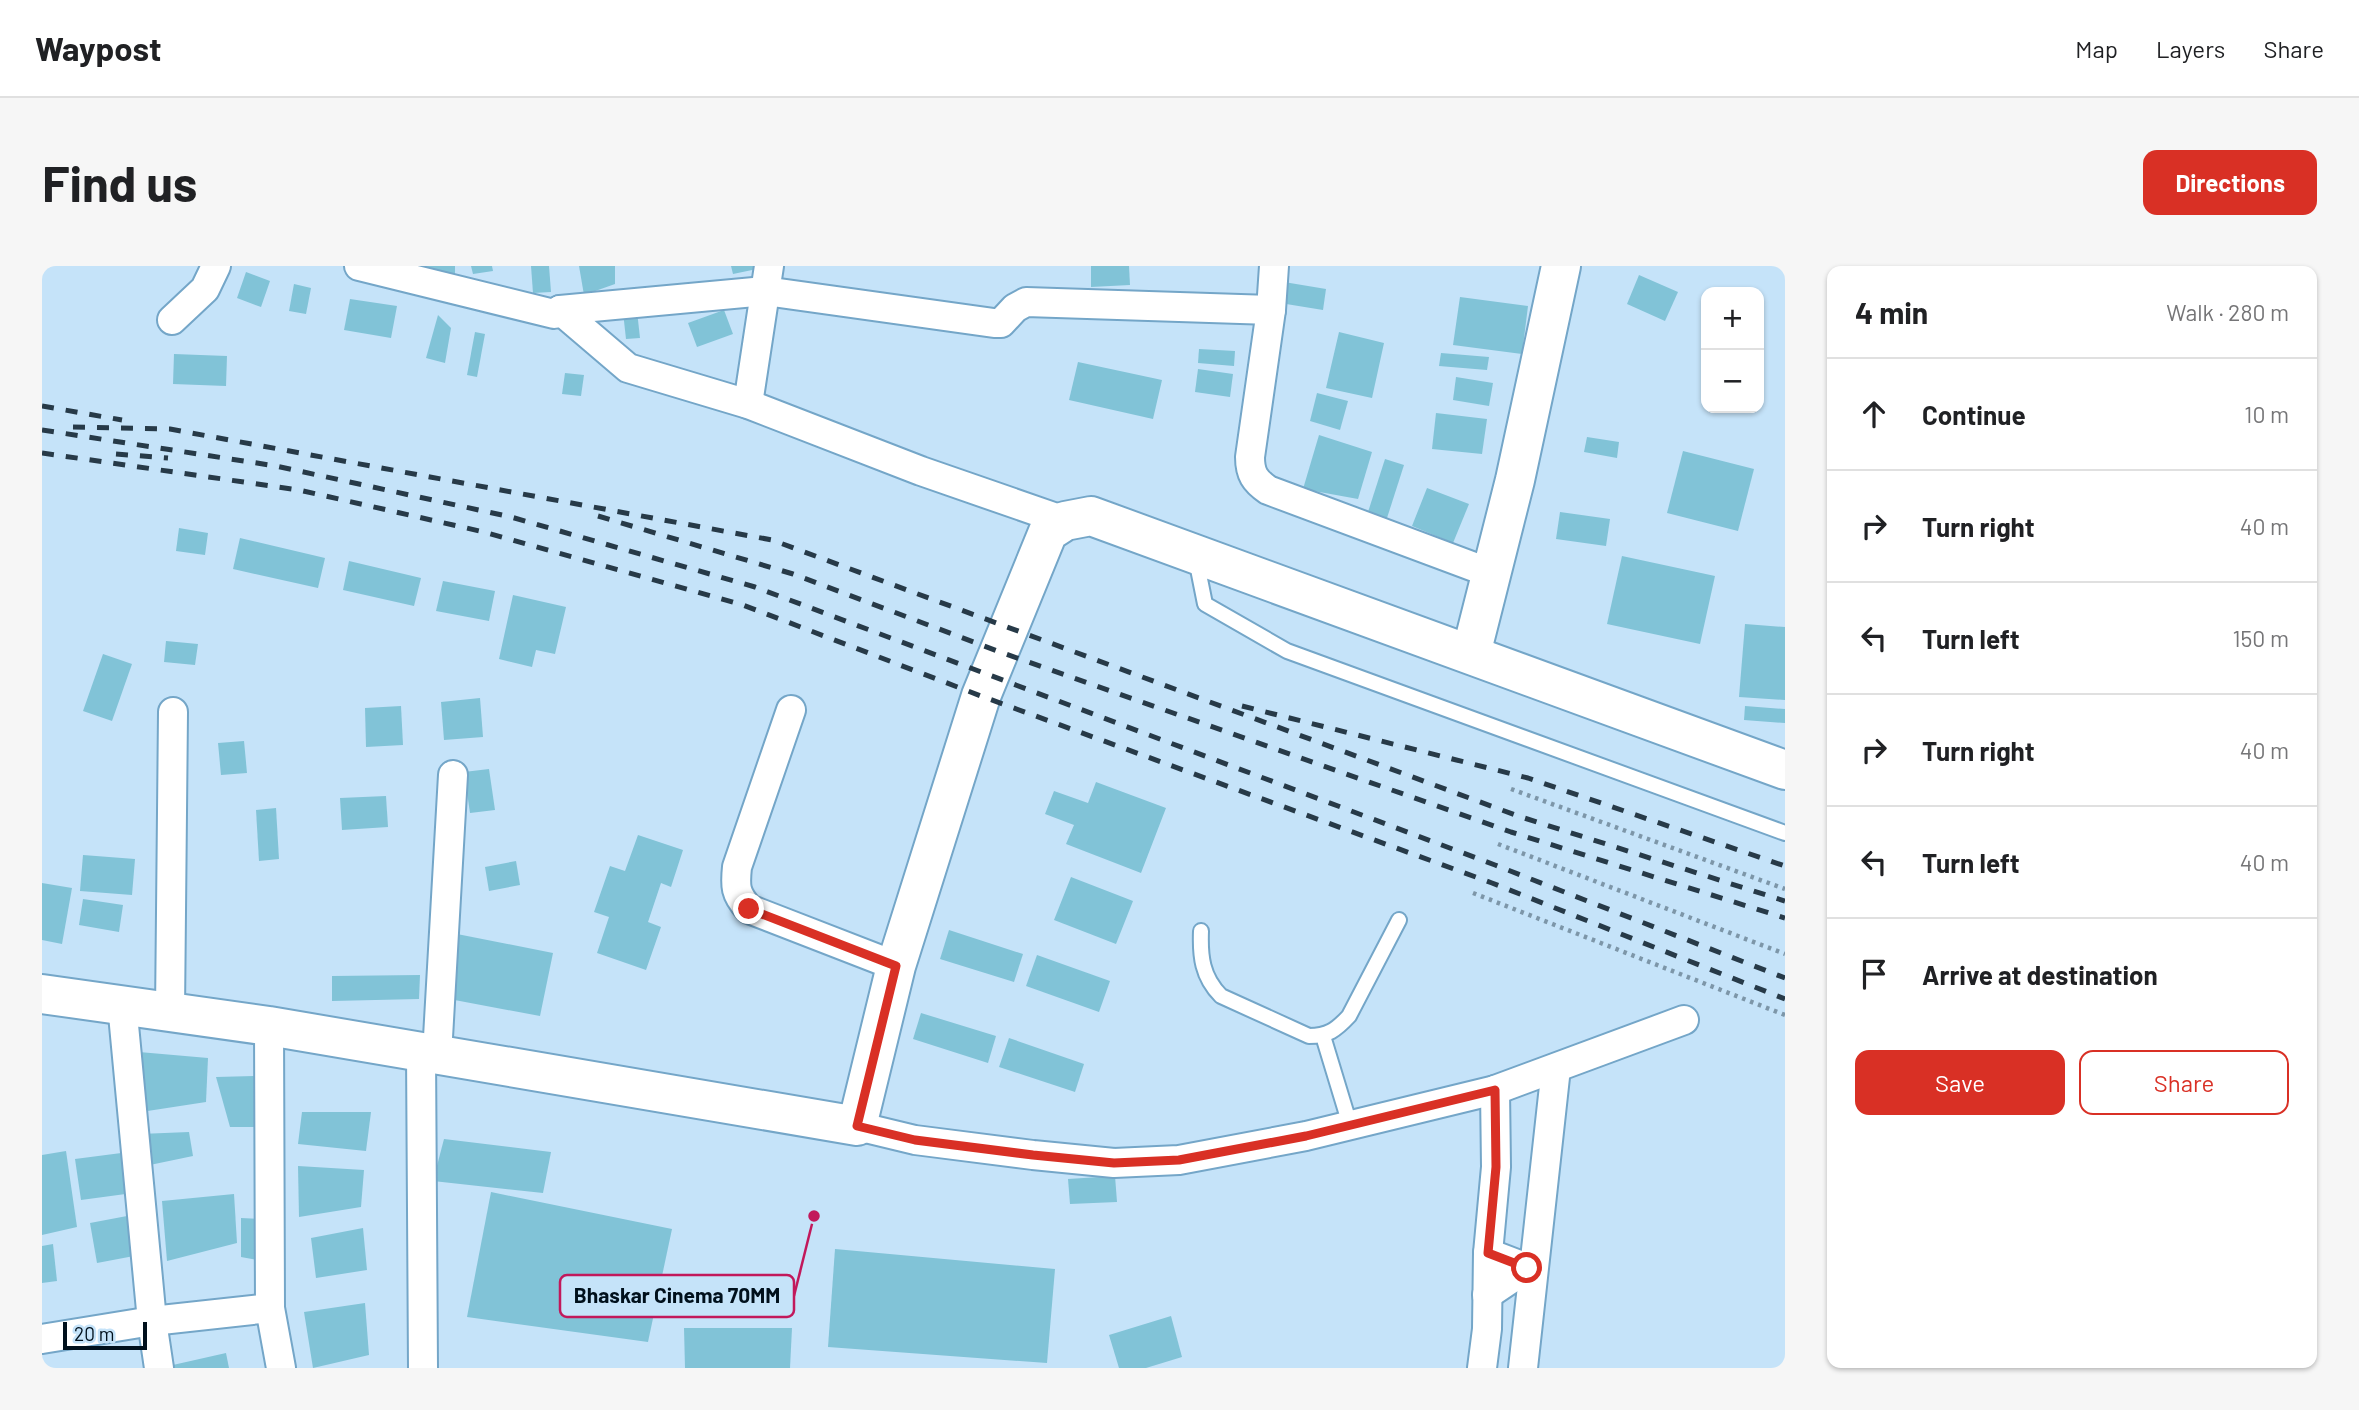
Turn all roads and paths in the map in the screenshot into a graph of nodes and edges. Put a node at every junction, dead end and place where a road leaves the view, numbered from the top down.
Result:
1 (216, 266) edge
2 (359, 266) edge
3 (1274, 266) edge
4 (1561, 266) edge
5 (401, 271) edge
6 (767, 279) edge
7 (560, 310) junction
8 (1271, 310) junction
9 (172, 320) dead end
10 (748, 404) junction
11 (1065, 520) junction
12 (1196, 556) junction
13 (1493, 574) junction
14 (1471, 654) junction
15 (791, 710) dead end
16 (173, 712) dead end
17 (1785, 770) edge
18 (453, 775) dead end
19 (1511, 789) dead end
20 (1785, 833) edge
21 (1498, 844) dead end
22 (1785, 889) edge
23 (1473, 893) dead end
24 (1399, 920) dead end
25 (1201, 930) dead end
26 (1785, 954) edge
27 (896, 966) junction
28 (42, 994) edge
29 (122, 1004) junction
30 (170, 1012) junction
31 (1785, 1015) edge
32 (1684, 1020) dead end
33 (269, 1027) junction
34 (1323, 1036) junction
35 (429, 1054) junction
36 (1556, 1068) junction
37 (1495, 1090) junction
38 (1350, 1125) junction
39 (857, 1126) junction
40 (1488, 1253) junction
41 (1487, 1295) junction
42 (270, 1308) junction
43 (152, 1321) junction
44 (42, 1339) edge
45 (159, 1368) edge
46 (281, 1368) edge
47 (423, 1368) edge
48 (1482, 1368) edge
49 (1523, 1368) edge

1 - 9 street
2 - 5 street
3 - 8 street
4 - 13 street
5 - 7 street
6 - 7 street
6 - 8 street
6 - 10 street
7 - 10 street
8 - 13 street
10 - 11 street
11 - 12 street
11 - 27 street
12 - 14 street
12 - 20 lane
13 - 14 street
14 - 17 street
15 - 27 street
16 - 30 street
18 - 35 street
19 - 22 path
21 - 26 path
23 - 31 path
24 - 34 lane
25 - 34 lane
27 - 39 street
28 - 29 street
29 - 30 street
29 - 43 street
30 - 33 street
32 - 36 street
33 - 35 street
33 - 42 street
34 - 38 lane
35 - 39 street
35 - 47 street
36 - 37 street
36 - 49 street
37 - 38 street
37 - 40 street
38 - 39 street
40 - 41 street
40 - 41 street
41 - 48 street
42 - 43 street
42 - 46 street
43 - 44 street
43 - 45 street

